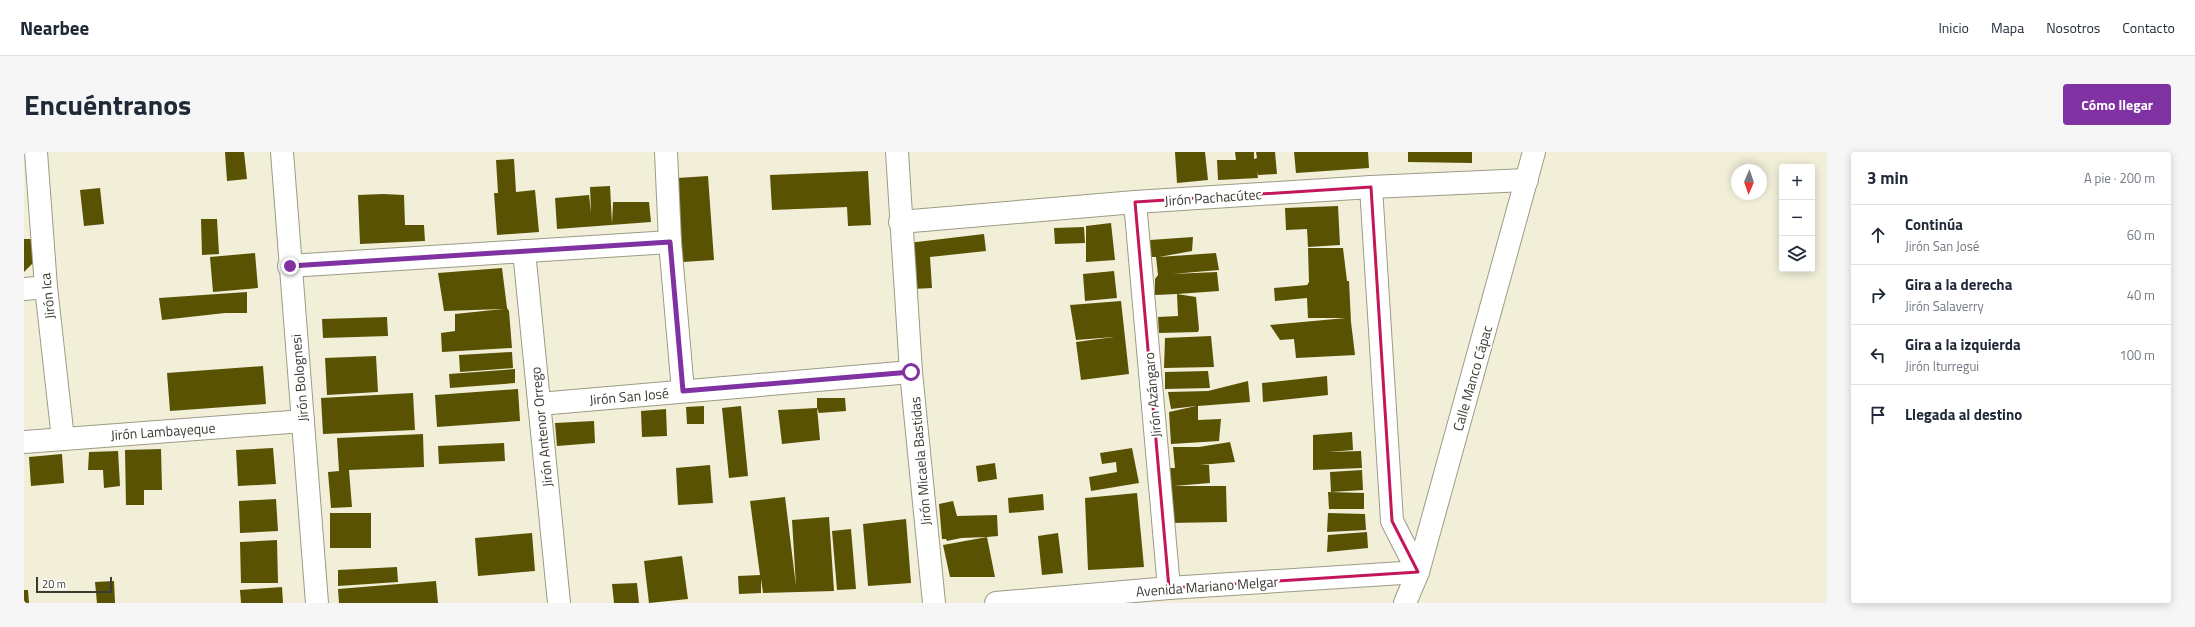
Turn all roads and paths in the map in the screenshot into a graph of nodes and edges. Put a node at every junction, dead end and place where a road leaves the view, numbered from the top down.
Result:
1 (36, 152) edge
2 (282, 152) edge
3 (666, 152) edge
4 (897, 152) edge
5 (1534, 152) edge
6 (1527, 180) junction
7 (1371, 187) junction
8 (1135, 202) junction
9 (900, 222) junction
10 (670, 242) junction
11 (524, 251) junction
12 (290, 266) junction
13 (46, 287) junction
14 (24, 289) edge
15 (911, 372) junction
16 (683, 391) junction
17 (539, 404) junction
18 (302, 421) junction
19 (63, 439) junction
20 (24, 442) edge
21 (1418, 572) junction
22 (1169, 588) junction
23 (317, 603) edge
24 (559, 603) edge
25 (934, 603) edge
26 (996, 603) edge
27 (1405, 603) edge

1 - 13 street, Jirón Ica
2 - 12 street, Jirón Bolognesi
3 - 10 street
4 - 9 street, Jirón Micaela Bastidas
5 - 6 street, Calle Manco Cápac
6 - 7 street, Jirón Pachacútec
6 - 21 street, Calle Manco Cápac
7 - 8 street, Jirón Pachacútec
7 - 21 street
8 - 9 street, Jirón Pachacútec
8 - 22 street, Jirón Azángaro
9 - 15 street, Jirón Micaela Bastidas
10 - 11 street
10 - 16 street
11 - 12 street
11 - 17 street, Jirón Antenor Orrego
12 - 18 street, Jirón Bolognesi
13 - 14 street
13 - 19 street, Jirón Ica
15 - 16 street, Jirón San José
15 - 25 street, Jirón Micaela Bastidas
16 - 17 street, Jirón San José
17 - 24 street, Jirón Antenor Orrego
18 - 19 street, Jirón Lambayeque
18 - 23 street, Jirón Bolognesi
19 - 20 street, Jirón Lambayeque
21 - 22 street, Avenida Mariano Melgar
21 - 27 street, Calle Manco Cápac
22 - 26 street, Avenida Mariano Melgar

